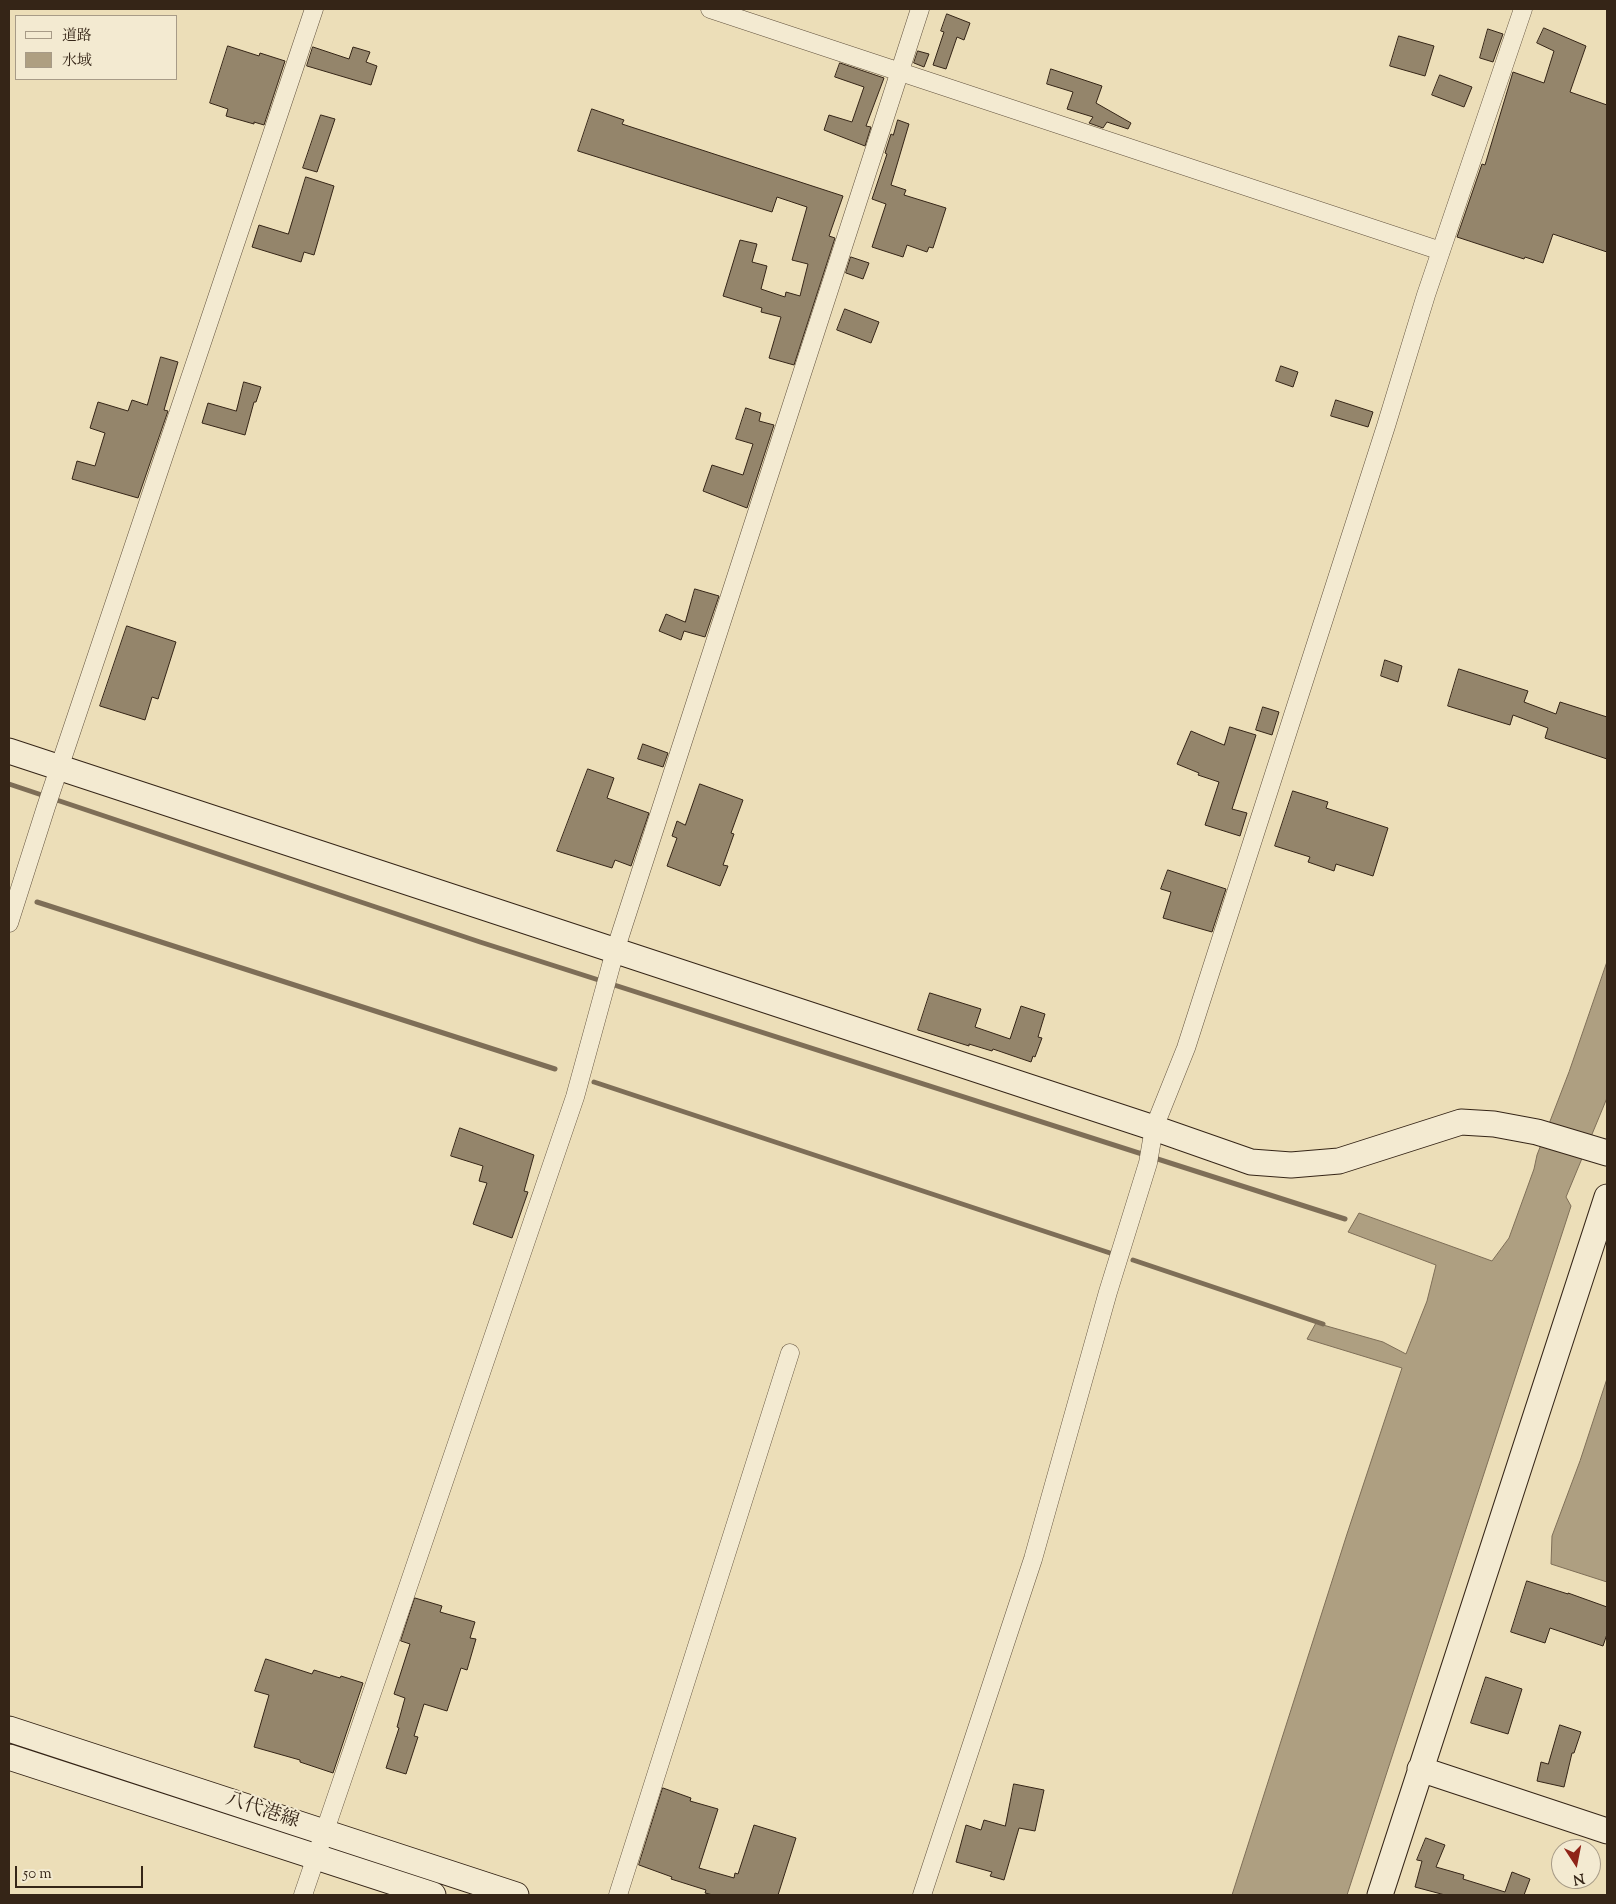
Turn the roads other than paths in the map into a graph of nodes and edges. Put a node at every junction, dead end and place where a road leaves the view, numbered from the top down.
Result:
1 (314, 9) edge
2 (710, 9) edge
3 (920, 9) edge
4 (1523, 9) edge
5 (899, 72) junction
6 (1441, 252) junction
7 (9, 751) edge
8 (58, 772) junction
9 (9, 923) edge
10 (614, 951) junction
11 (1154, 1128) junction
12 (1598, 1150) edge
13 (1607, 1197) edge
14 (790, 1353) dead end
15 (9, 1729) edge
16 (9, 1757) edge
17 (1420, 1769) junction
18 (1607, 1831) edge
19 (323, 1832) junction
20 (315, 1857) junction
21 (303, 1895) edge
22 (433, 1895) edge
23 (516, 1895) edge
24 (618, 1895) edge
25 (922, 1895) edge
26 (1380, 1895) edge

1 - 8 street
2 - 5 street
3 - 5 street
4 - 6 street
5 - 6 street
5 - 10 street
6 - 11 street
7 - 8 street
8 - 9 street
8 - 10 street
10 - 11 street
10 - 19 street
11 - 12 street
11 - 25 street
13 - 17 street
14 - 24 street
15 - 19 street, 八代港線
16 - 20 street, 八代港線
17 - 18 street
17 - 26 street
19 - 20 street
19 - 23 street, 八代港線
20 - 21 street
20 - 22 street, 八代港線

